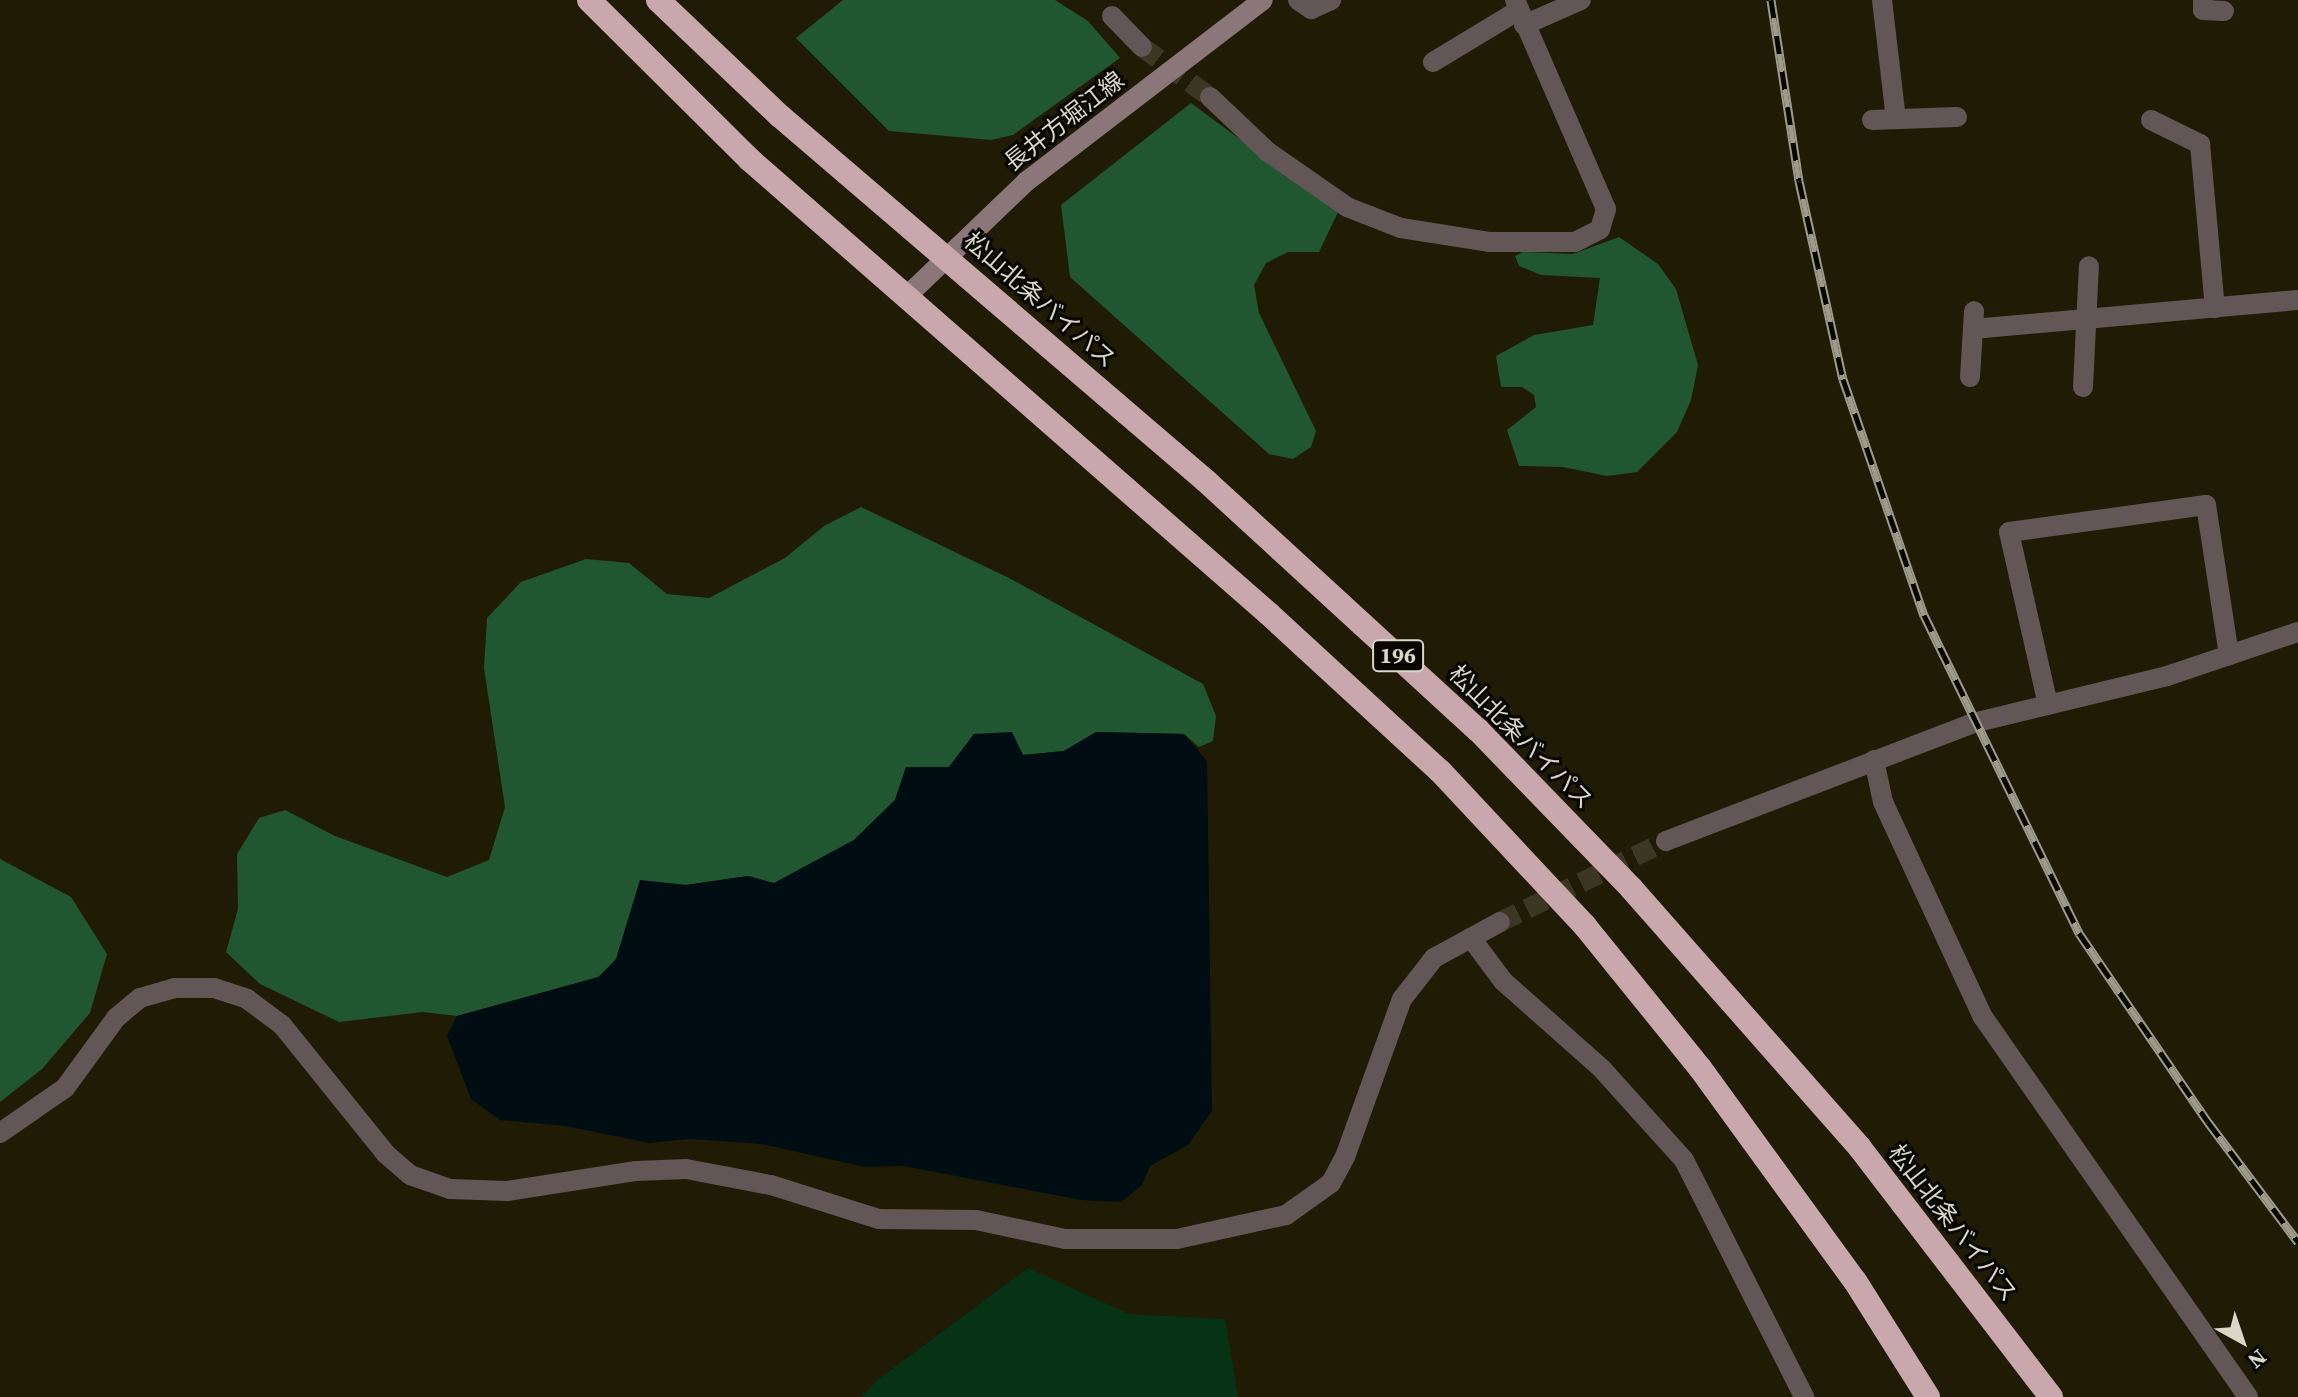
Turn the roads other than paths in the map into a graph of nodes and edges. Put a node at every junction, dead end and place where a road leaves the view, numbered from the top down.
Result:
1 (589, 0) edge
2 (658, 0) edge
3 (1263, 0) edge
4 (1298, 0) edge
5 (1331, 0) edge
6 (1581, 0) edge
7 (1882, 0) edge
8 (2203, 0) edge
9 (2224, 11) dead end
10 (1520, 12) edge
11 (1112, 16) dead end
12 (1142, 47) tunnel mouth
13 (1433, 62) dead end
14 (1210, 97) tunnel mouth
15 (1957, 117) dead end
16 (1896, 119) junction
17 (1872, 120) dead end
18 (2151, 120) dead end
19 (947, 257) junction
20 (2089, 266) dead end
21 (908, 295) junction
22 (2298, 300) edge
23 (2215, 308) junction
24 (2086, 321) junction
25 (1970, 377) dead end
26 (2083, 387) dead end
27 (2298, 632) edge
28 (2229, 655) junction
29 (2048, 705) junction
30 (1874, 760) junction
31 (1666, 841) tunnel mouth
32 (1500, 922) tunnel mouth
33 (1471, 938) junction
34 (0, 1133) edge
35 (1804, 1397) edge
36 (1928, 1397) edge
37 (2051, 1397) edge
38 (2248, 1397) edge

1 - 21 highway, 196
2 - 19 highway, 松山北条バイパス / 196
3 - 19 main road, 長井方堀江線
4 - 5 street
6 - 10 street
7 - 16 street
8 - 9 street
10 - 13 street
10 - 14 street
11 - 12 street
15 - 16 street
16 - 17 street
18 - 23 street
19 - 21 main road, 長井方堀江線
19 - 37 highway, 松山北条バイパス / 196
20 - 24 street
21 - 36 highway, 196
22 - 23 street
23 - 24 street
24 - 25 street
24 - 26 street
27 - 28 street
28 - 29 street
28 - 29 street
29 - 30 street
30 - 31 street
30 - 38 street
32 - 33 street
33 - 34 street
33 - 35 street

